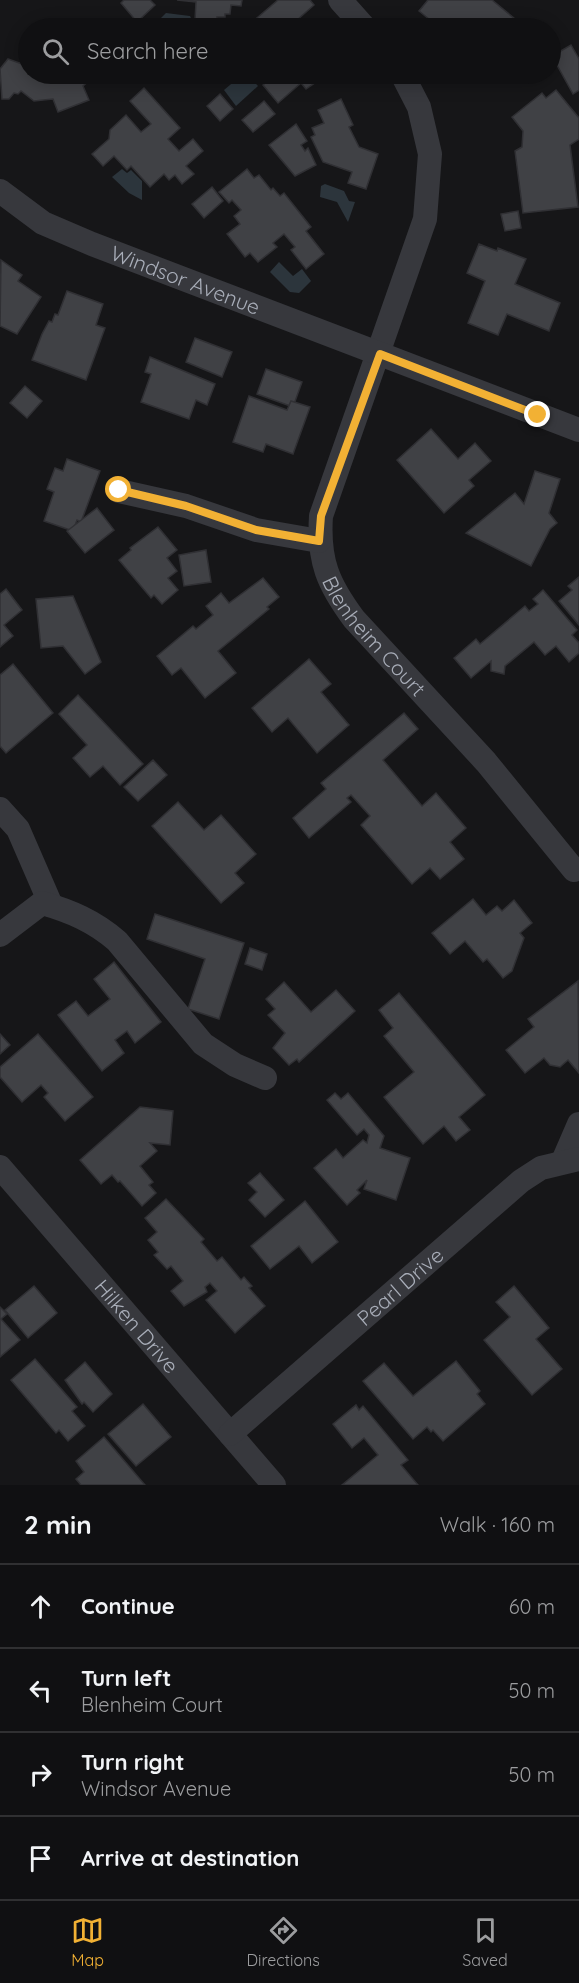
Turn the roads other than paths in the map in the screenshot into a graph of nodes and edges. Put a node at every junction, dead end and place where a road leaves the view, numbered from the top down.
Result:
1 (340, 0) edge
2 (356, 18) edge
3 (407, 84) edge
4 (0, 191) edge
5 (380, 354) junction
6 (579, 430) edge
7 (119, 490) dead end
8 (319, 541) junction
9 (0, 809) edge
10 (574, 870) dead end
11 (47, 904) junction
12 (0, 935) edge
13 (265, 1078) dead end
14 (579, 1124) edge
15 (571, 1160) edge
16 (5, 1180) edge
17 (230, 1434) junction
18 (274, 1485) edge

1 - 2 street
3 - 5 street
4 - 5 street, Windsor Avenue
5 - 6 street, Windsor Avenue
5 - 8 street, Blenheim Court
7 - 8 street
8 - 10 street, Blenheim Court
9 - 11 street
11 - 12 street
11 - 13 street
14 - 15 street
15 - 17 street, Pearl Drive
16 - 17 street, Hilken Drive
17 - 18 street, Hilken Drive

